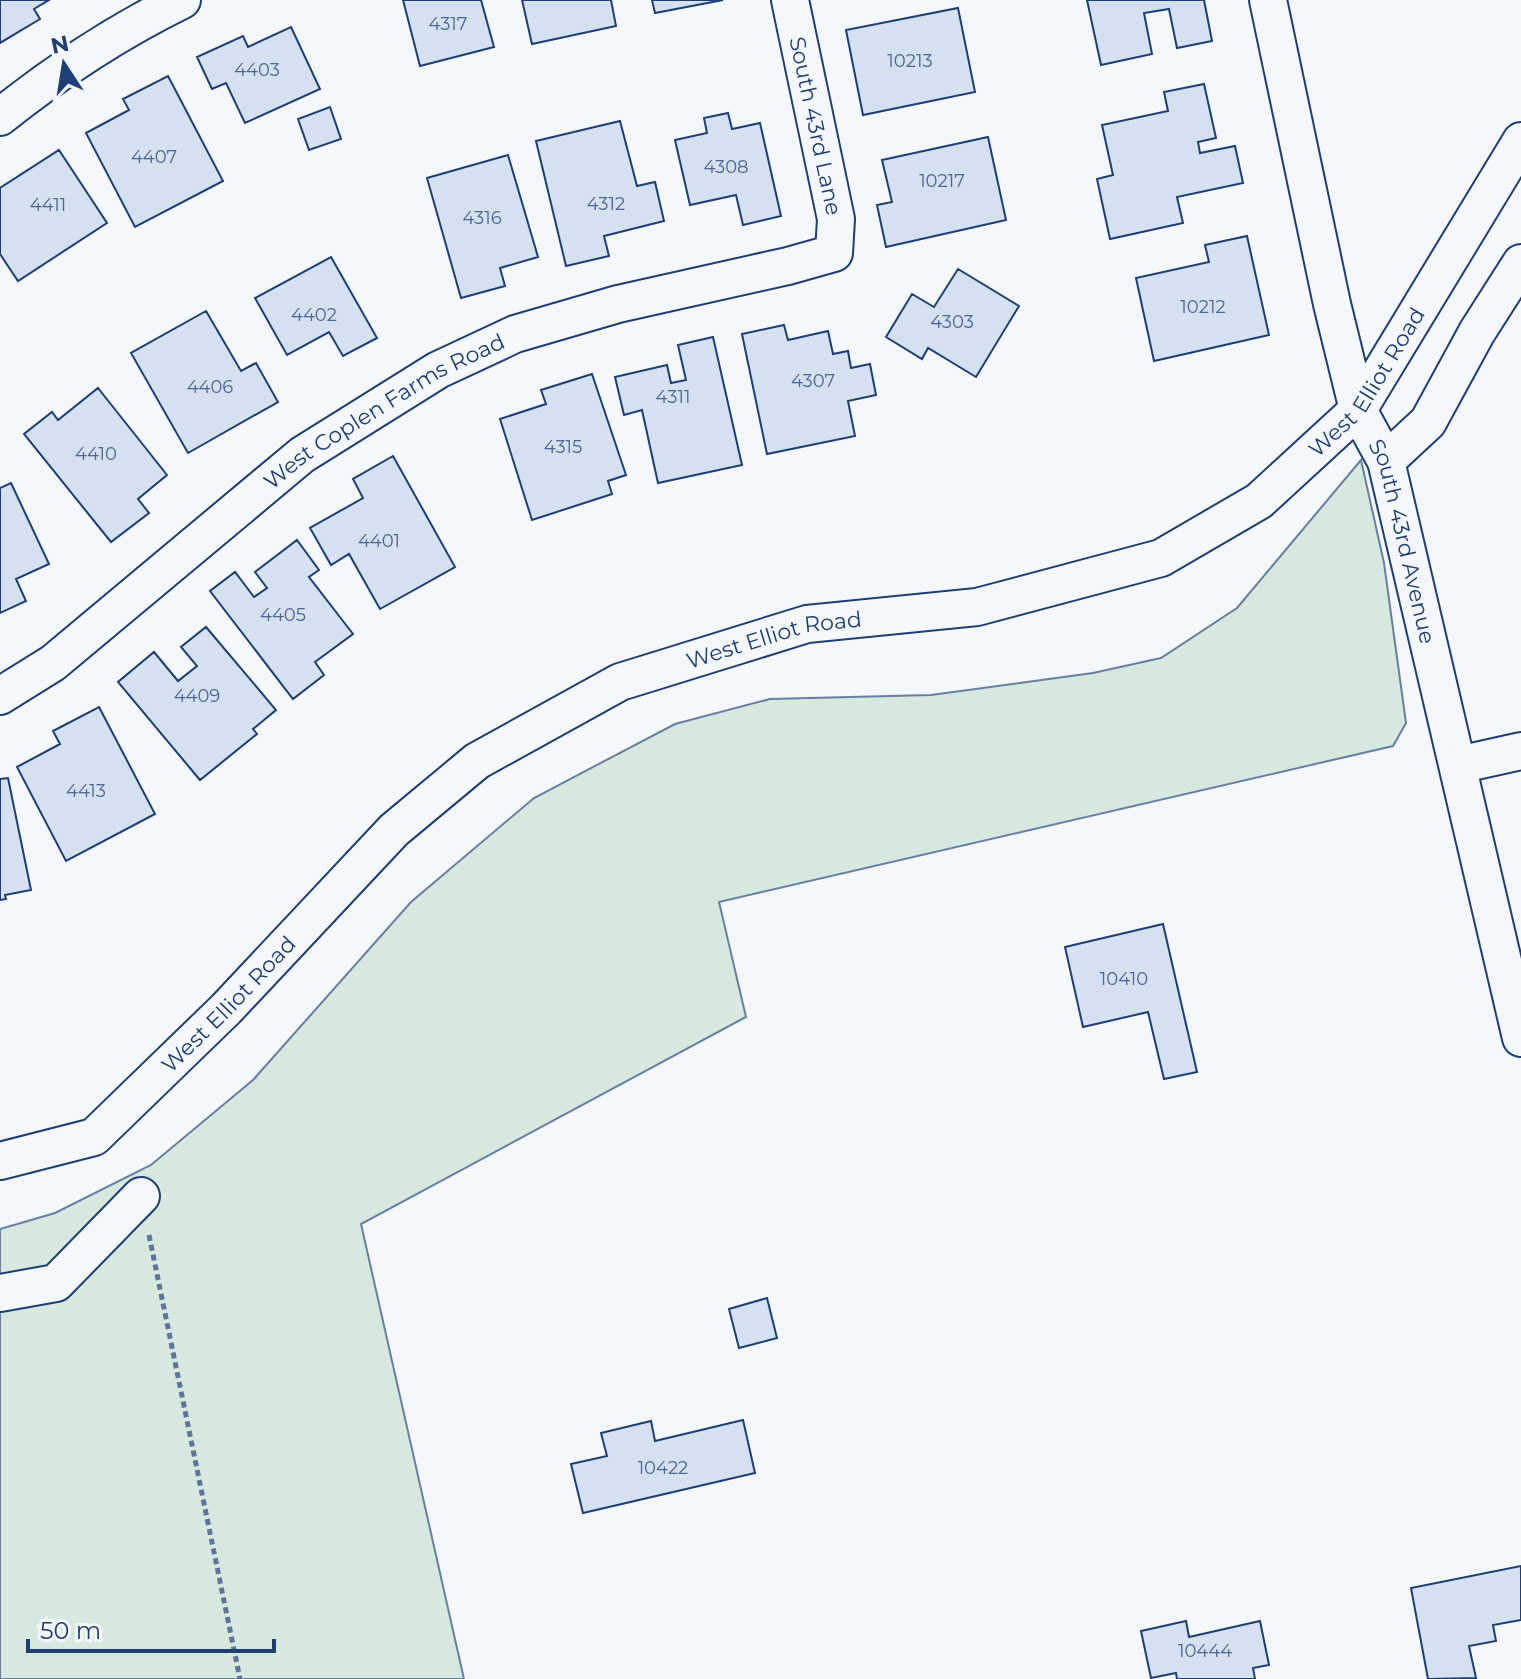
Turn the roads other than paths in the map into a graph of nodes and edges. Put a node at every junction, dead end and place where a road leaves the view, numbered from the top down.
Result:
1 (182, 0) edge
2 (790, 0) edge
3 (1268, 0) edge
4 (0, 117) edge
5 (1521, 141) edge
6 (834, 253) joint
7 (1521, 263) edge
8 (1358, 410) junction
9 (1386, 461) junction
10 (0, 696) edge
11 (1521, 751) edge
12 (1458, 765) junction
13 (1521, 1038) edge
14 (0, 1161) edge
15 (141, 1196) road end
16 (0, 1293) edge

1 - 4 street
2 - 6 street, South 43rd Lane
3 - 8 street, South 43rd Avenue
5 - 8 street, West Elliot Road
6 - 10 street, West Coplen Farms Road
7 - 9 street
8 - 9 street, South 43rd Avenue
8 - 14 street, West Elliot Road
9 - 12 street, South 43rd Avenue
11 - 12 street
12 - 13 street, South 43rd Avenue
15 - 16 street

